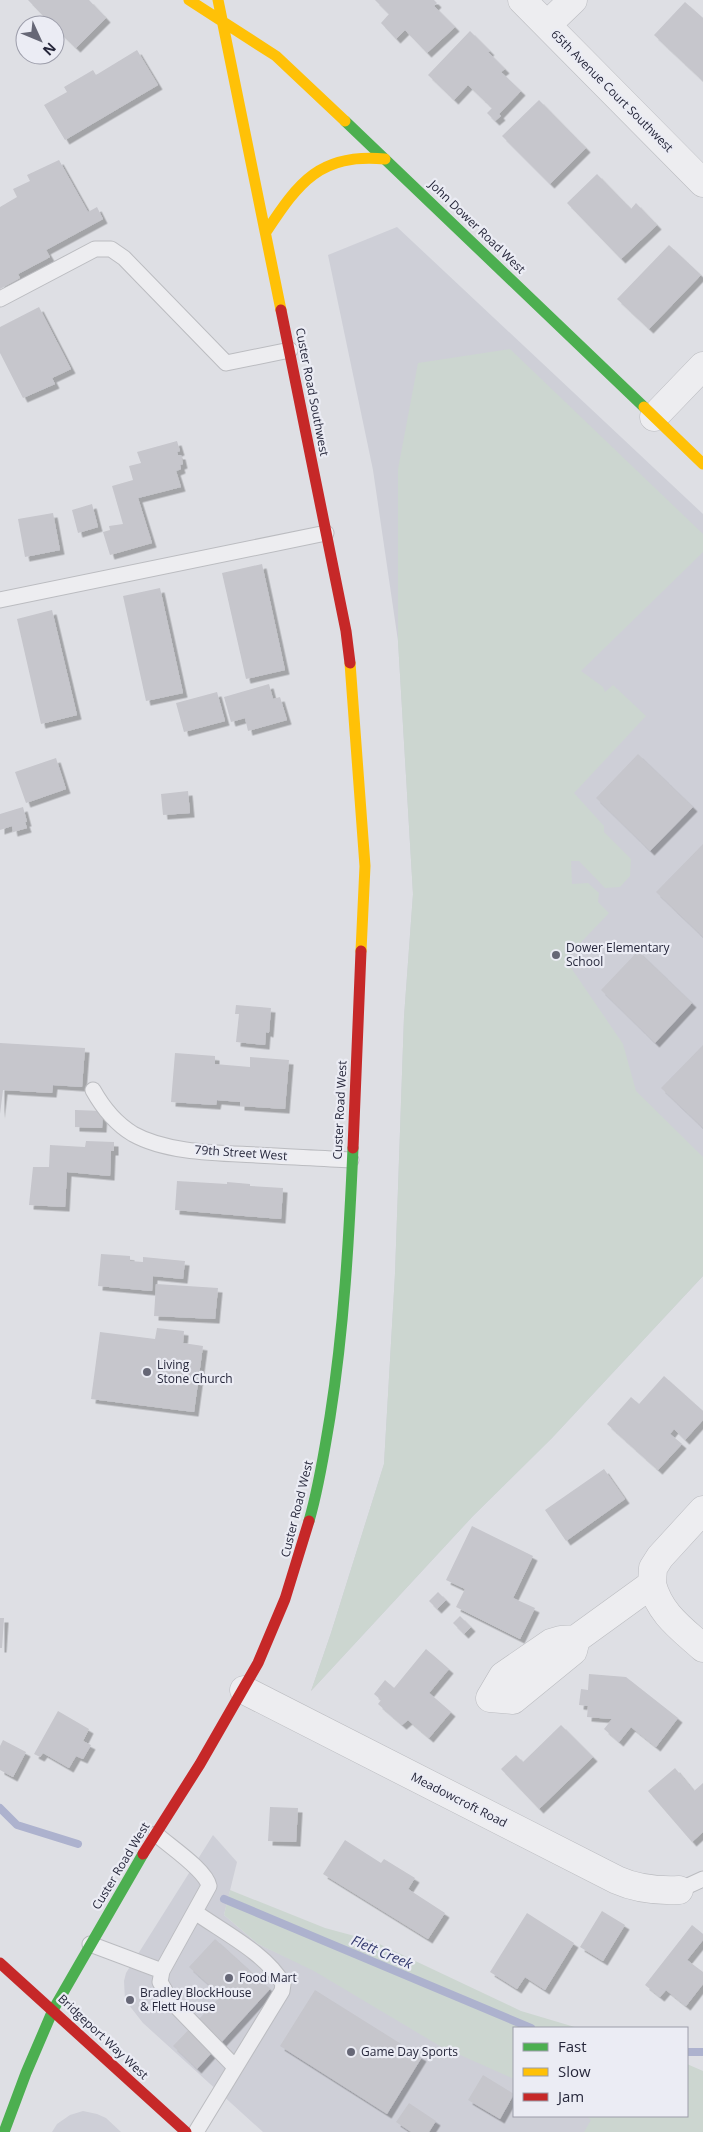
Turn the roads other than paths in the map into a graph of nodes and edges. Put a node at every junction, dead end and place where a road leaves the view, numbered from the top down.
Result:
1 (189, 0) edge
2 (218, 0) edge
3 (522, 0) edge
4 (573, 0) edge
5 (223, 22) junction
6 (546, 25) junction
7 (385, 159) junction
8 (703, 183) edge
9 (266, 232) junction
10 (0, 298) edge
11 (290, 350) junction
12 (703, 366) edge
13 (654, 417) junction
14 (703, 464) edge
15 (326, 533) junction
16 (0, 600) edge
17 (360, 792) joint
18 (93, 1090) dead end
19 (352, 1160) junction
20 (703, 1510) edge
21 (652, 1584) junction
22 (576, 1639) dead end
23 (703, 1648) edge
24 (244, 1690) junction
25 (156, 1834) junction
26 (691, 1884) edge
27 (195, 1912) junction
28 (90, 1944) junction
29 (0, 1963) edge
30 (162, 1971) junction
31 (53, 2010) junction
32 (235, 2067) junction
33 (4, 2132) edge
34 (186, 2132) edge
35 (196, 2132) edge

1 - 5 main road, John Dower Road West
2 - 5 main road, Custer Road Southwest
3 - 6 street, 65th Avenue Court Southwest
4 - 6 street
5 - 7 main road, John Dower Road West
5 - 9 main road, Custer Road Southwest
6 - 8 street, 65th Avenue Court Southwest
7 - 9 main road
7 - 13 main road, John Dower Road West
9 - 11 main road, Custer Road Southwest
10 - 11 lane
11 - 15 main road, Custer Road Southwest
12 - 13 street
13 - 14 main road, John Dower Road West
15 - 16 lane
15 - 17 main road, Custer Road Southwest
17 - 19 main road, Custer Road West
18 - 19 lane, 79th Street West
19 - 24 main road, Custer Road West
20 - 21 street
21 - 22 street
21 - 23 street
24 - 25 main road, Custer Road West
24 - 26 street, Meadowcroft Road
25 - 27 lane
25 - 28 main road, Custer Road West
27 - 30 lane
27 - 32 lane
28 - 30 lane
28 - 31 main road, Custer Road West
29 - 31 main road, Bridgeport Way West
30 - 32 lane
31 - 33 main road, Custer Road West
31 - 34 main road, Bridgeport Way West
32 - 35 lane

